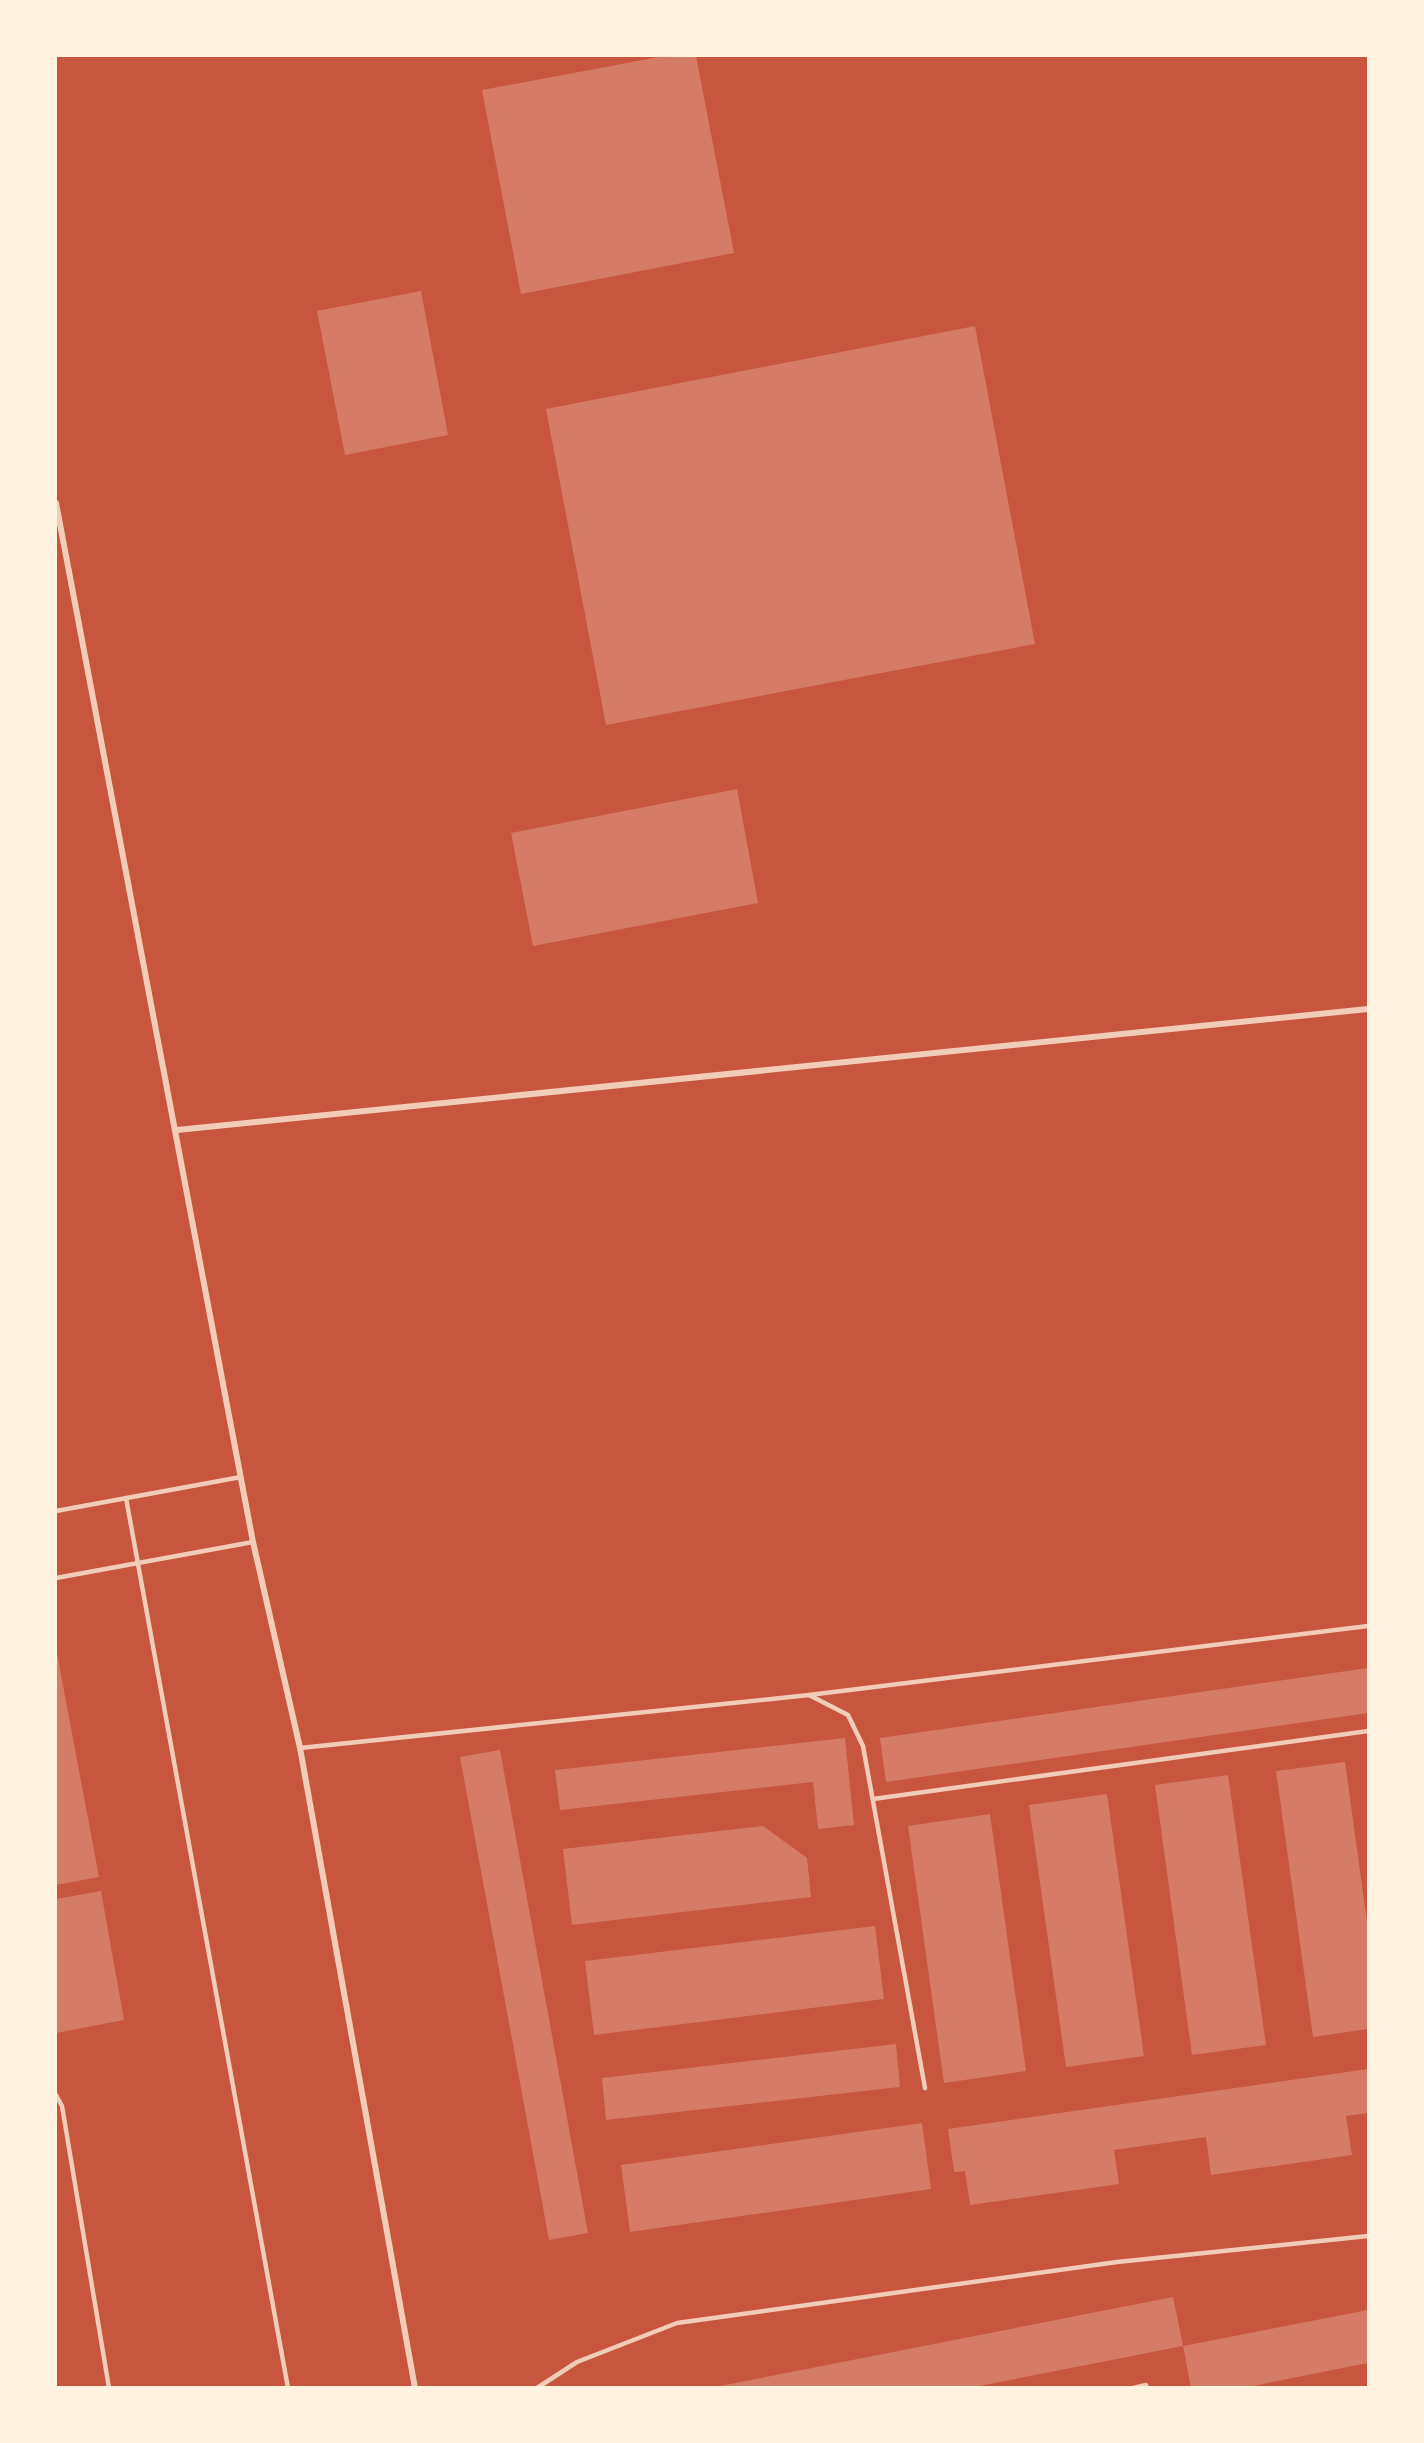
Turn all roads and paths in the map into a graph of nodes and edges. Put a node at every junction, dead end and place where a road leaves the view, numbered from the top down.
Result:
1 (56, 503) edge
2 (1368, 1009) edge
3 (177, 1130) junction
4 (241, 1477) junction
5 (126, 1498) junction
6 (56, 1511) edge
7 (253, 1542) junction
8 (138, 1564) junction
9 (56, 1578) edge
10 (1368, 1626) edge
11 (809, 1695) junction
12 (1368, 1731) edge
13 (300, 1748) junction
14 (873, 1799) junction
15 (925, 2088) dead end
16 (56, 2095) edge
17 (1368, 2236) edge
18 (109, 2388) edge
19 (288, 2388) edge
20 (415, 2388) edge
21 (537, 2388) edge
22 (1133, 2388) edge
23 (1147, 2388) edge

1 - 3 street
2 - 3 street
3 - 4 street
4 - 5 lane
4 - 7 street
5 - 6 lane
5 - 8 lane
7 - 8 lane
7 - 13 street
8 - 9 lane
8 - 19 lane
10 - 11 lane
11 - 13 lane
11 - 14 lane
12 - 14 lane
13 - 20 street
14 - 15 lane
16 - 18 lane
17 - 21 lane
22 - 23 lane

